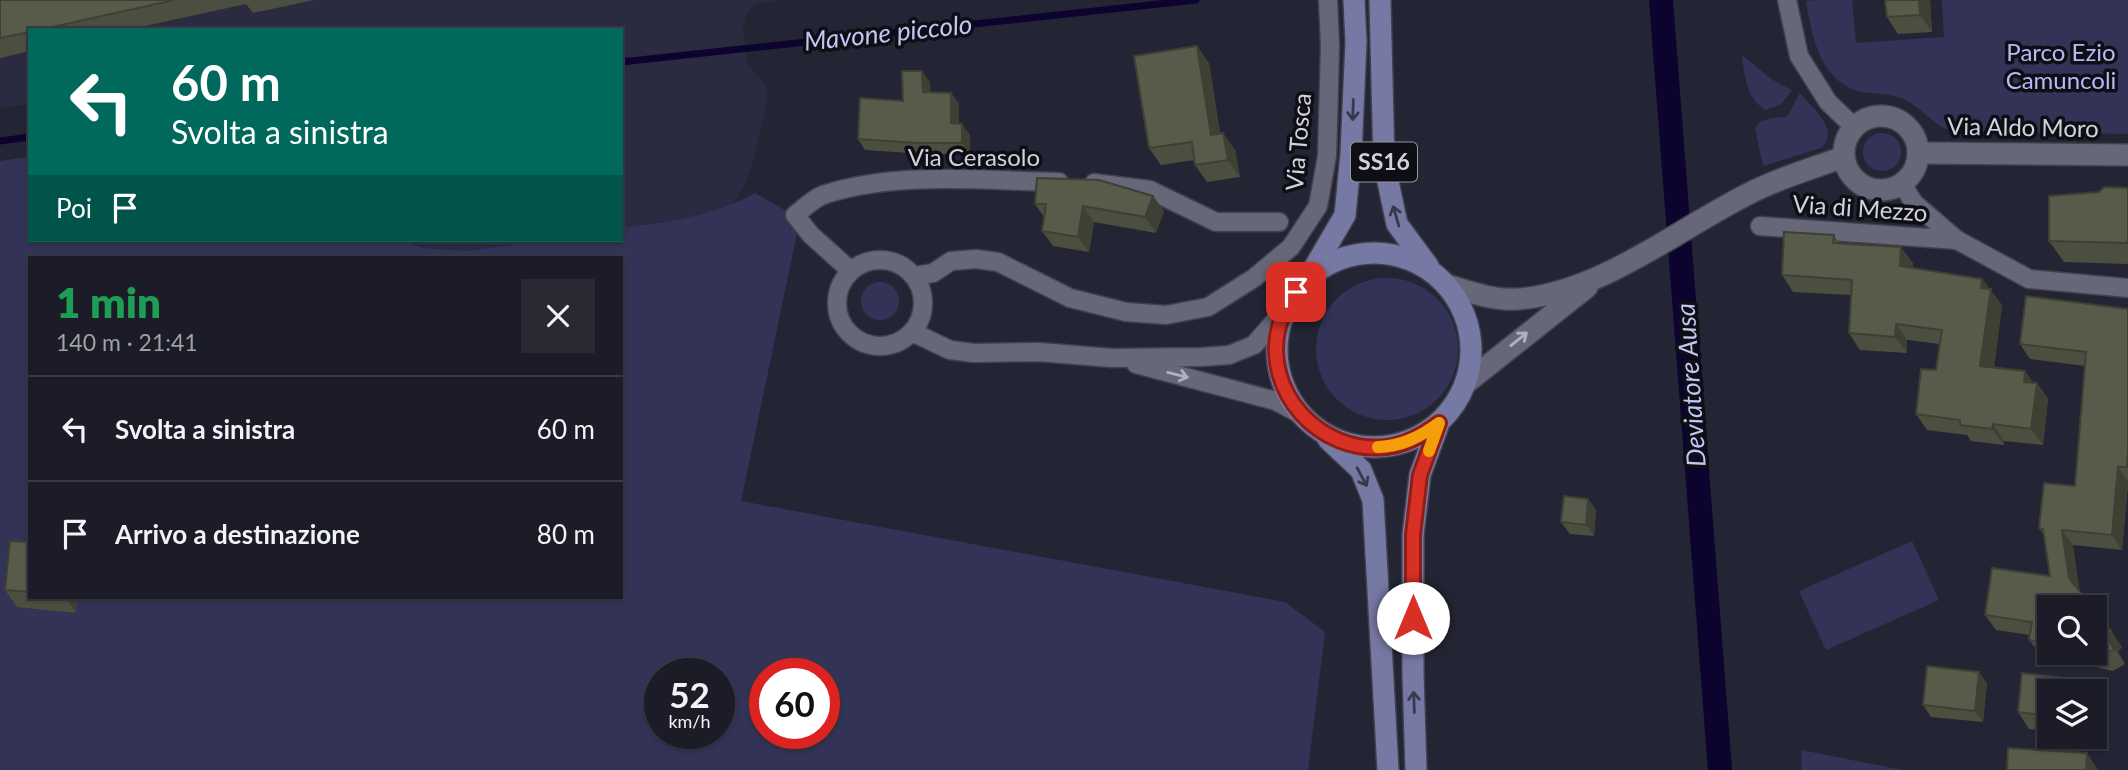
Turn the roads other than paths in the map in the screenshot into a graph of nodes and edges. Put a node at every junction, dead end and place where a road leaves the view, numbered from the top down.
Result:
1 (1328, 0) edge
2 (1354, 0) edge
3 (1380, 0) edge
4 (1787, 0) edge
5 (1854, 127) junction
6 (1918, 153) junction
7 (2128, 155) edge
8 (1843, 157) junction
9 (1902, 184) junction
10 (1279, 222) dead end
11 (1760, 226) dead end
12 (1956, 240) junction
13 (851, 271) junction
14 (914, 276) junction
15 (1600, 277) junction
16 (1308, 278) junction
17 (1439, 279) junction
18 (2128, 288) edge
19 (1286, 308) junction
20 (912, 332) junction
21 (1112, 358) junction
22 (1466, 383) junction
23 (1309, 422) junction
24 (1439, 423) junction
25 (1388, 770) edge
26 (1416, 770) edge

1 - 14 street, Via Tosca
2 -> 16 main road, SS16
17 -> 3 main road, SS16
4 - 5 street
5 - 6 street
5 - 8 street
6 - 7 street, Via Aldo Moro
6 - 9 street
8 - 9 street
8 - 15 street
9 - 12 street, Via di Mezzo
10 - 13 street, Via Cerasolo
11 - 12 street, Via di Mezzo
12 - 18 street, Via di Mezzo
13 - 14 street
13 - 20 street
14 - 20 street
15 - 17 street
22 -> 15 street
16 - 17 main road, SS16
16 - 19 main road, SS16
17 - 22 main road, SS16
19 - 21 street
19 - 23 main road, SS16
20 - 21 street
21 -> 23 street
22 - 24 main road, SS16
23 - 24 main road, SS16
23 -> 25 main road, SS16
26 -> 24 main road, SS16

